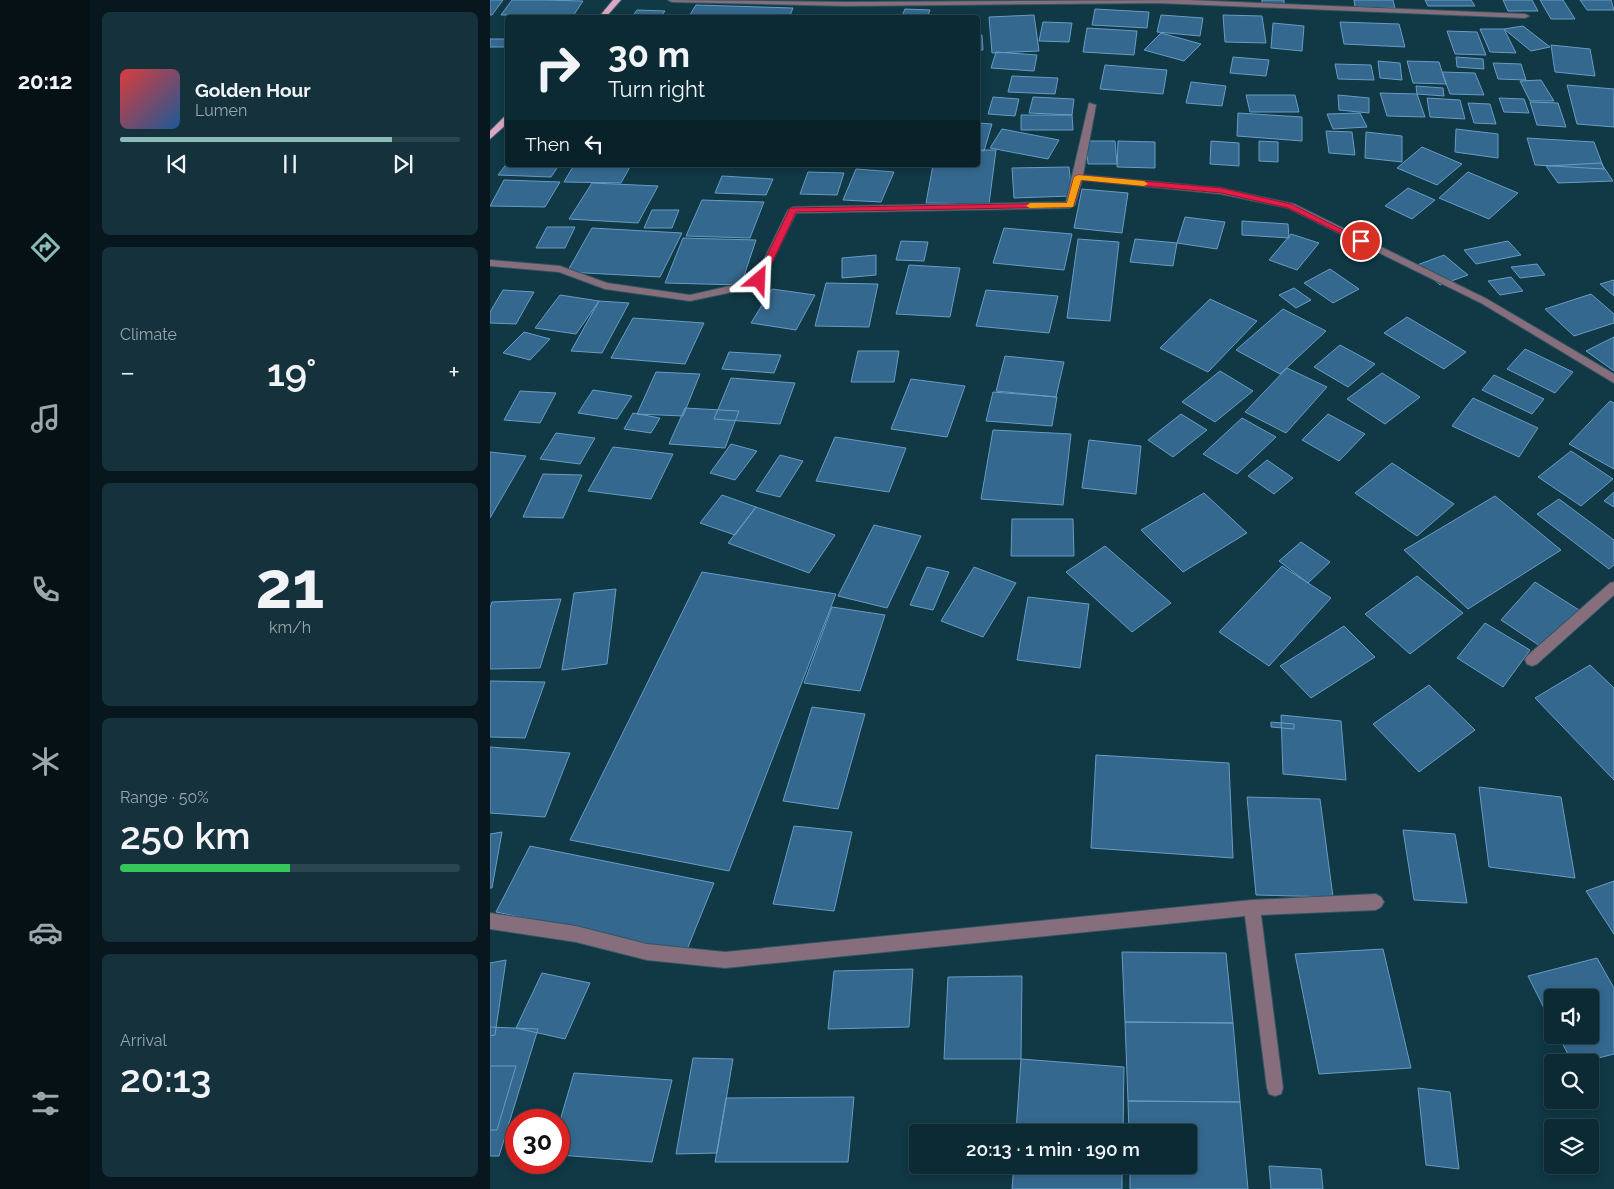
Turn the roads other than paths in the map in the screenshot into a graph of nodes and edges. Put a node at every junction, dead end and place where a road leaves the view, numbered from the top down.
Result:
1 (617, 0) edge
2 (672, 0) edge
3 (604, 15) edge
4 (1525, 16) dead end
5 (1092, 105) dead end
6 (505, 121) edge
7 (490, 136) edge
8 (1078, 177) junction
9 (490, 263) edge
10 (1614, 379) edge
11 (1614, 587) edge
12 (1532, 660) dead end
13 (1376, 902) dead end
14 (1252, 908) junction
15 (490, 921) edge
16 (1274, 1088) dead end

1 - 3 main road
2 - 4 street
5 - 8 street
6 - 7 main road
8 - 9 street
8 - 10 street
11 - 12 street
13 - 14 street
14 - 15 street
14 - 16 street

